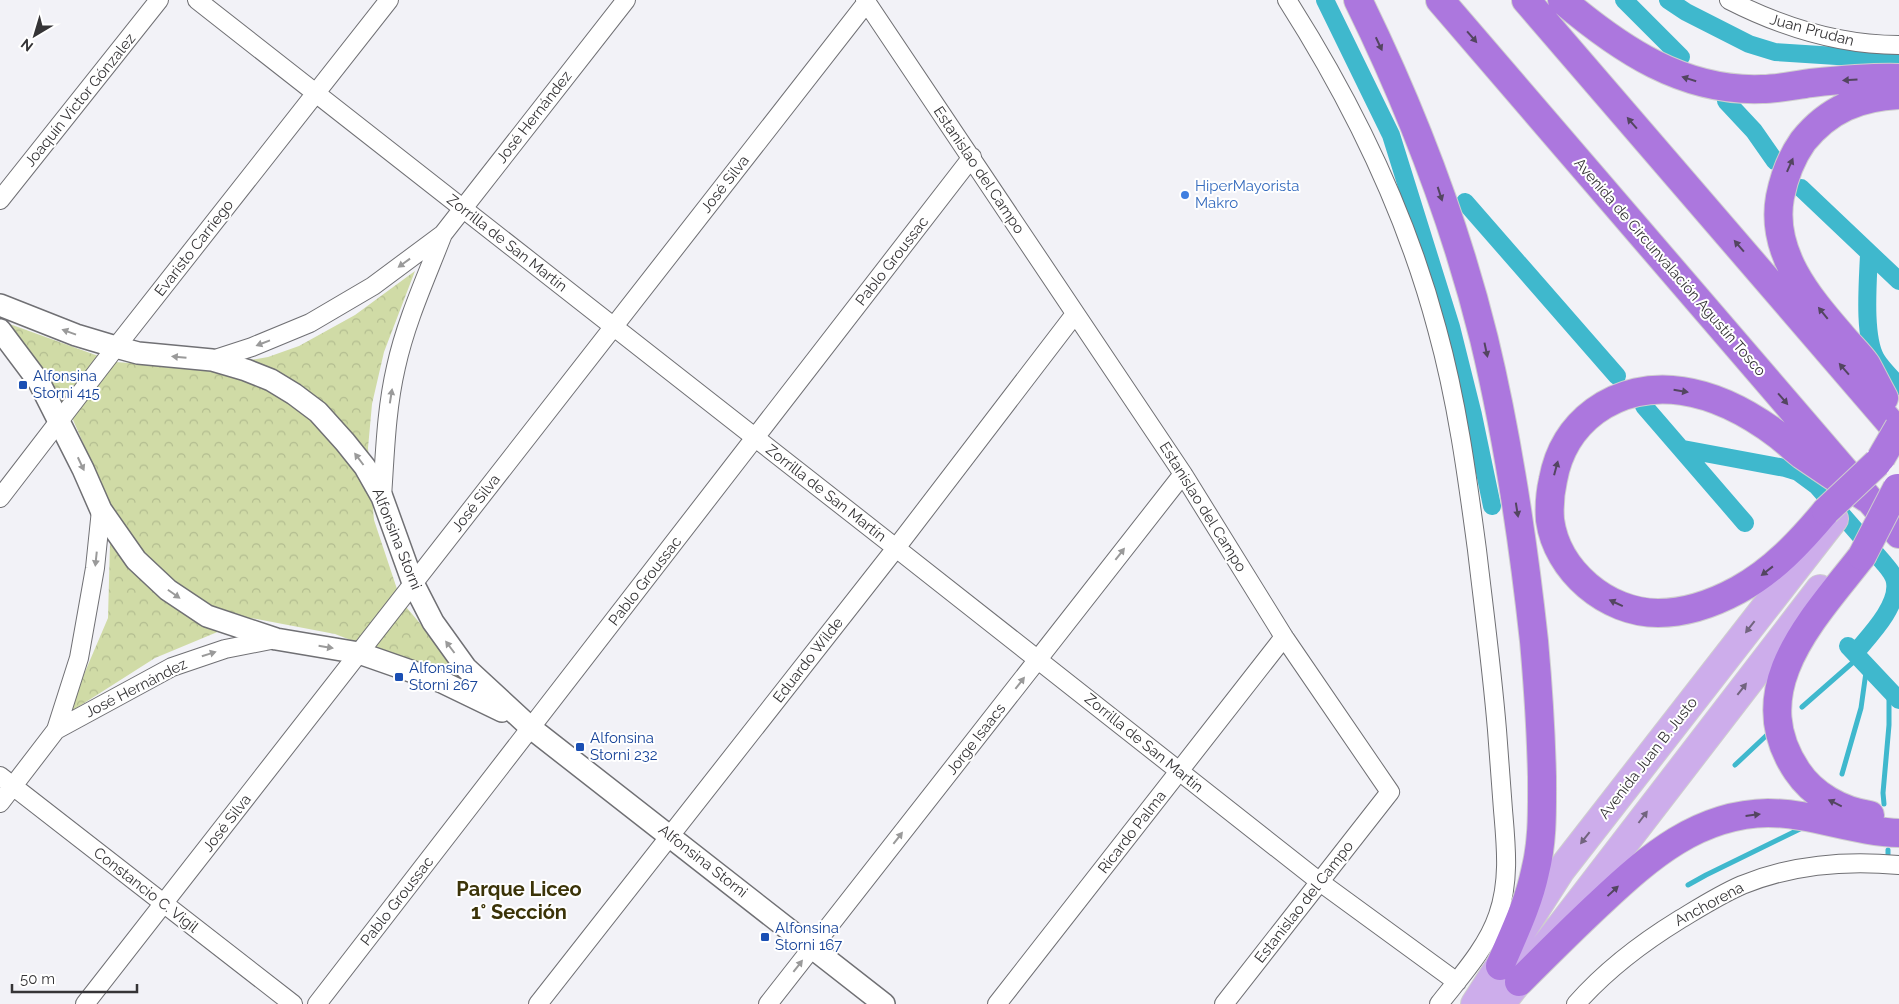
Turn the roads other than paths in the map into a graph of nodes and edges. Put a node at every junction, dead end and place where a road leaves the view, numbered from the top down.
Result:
1 (159, 0) edge
2 (197, 0) edge
3 (389, 0) edge
4 (626, 0) edge
5 (1288, 0) edge
6 (1358, 0) edge
7 (1440, 0) edge
8 (1526, 0) edge
9 (1562, 0) edge
10 (1730, 0) edge
11 (866, 1) edge
12 (1899, 45) edge
13 (1899, 78) edge
14 (317, 92) junction
15 (1899, 95) edge
16 (972, 158) junction
17 (0, 200) edge
18 (463, 208) junction
19 (443, 234) junction
20 (0, 305) edge
21 (1075, 314) junction
22 (614, 326) junction
23 (0, 330) edge
24 (116, 347) junction
25 (212, 360) junction
26 (60, 420) junction
27 (1899, 426) edge
28 (1899, 433) edge
29 (756, 438) junction
30 (1183, 474) junction
31 (1897, 488) dead end
32 (382, 497) junction
33 (0, 498) edge
34 (1870, 501) junction
35 (101, 510) junction
36 (1830, 515) junction
37 (1899, 534) edge
38 (896, 548) junction
39 (1858, 550) junction
40 (1899, 550) edge
41 (413, 583) junction
42 (1284, 637) junction
43 (276, 639) junction
44 (359, 653) junction
45 (1039, 660) junction
46 (526, 724) junction
47 (56, 730) junction
48 (1179, 772) junction
49 (7, 781) edge
50 (0, 803) edge
51 (1899, 814) edge
52 (1899, 833) edge
53 (671, 836) junction
54 (1899, 865) edge
55 (1320, 882) junction
56 (164, 904) junction
57 (812, 947) junction
58 (1509, 974) junction
59 (1457, 982) junction
60 (85, 1004) edge
61 (293, 1004) edge
62 (317, 1004) edge
63 (538, 1004) edge
64 (768, 1004) edge
65 (884, 1004) edge
66 (998, 1004) edge
67 (1224, 1004) edge
68 (1439, 1004) edge
69 (1475, 1004) edge
70 (1501, 1004) edge
71 (1576, 1004) edge

1 - 17 street, Joaquín Victor Gónzalez
2 - 14 street, Zorrilla de San Martín
3 - 14 street, Evaristo Carriego
4 - 18 street, José Hernández
5 - 59 street
6 -> 58 highway
7 -> 34 highway, Avenida de Circunvalación Agustín Tosco
28 -> 8 highway
13 -> 9 highway
10 - 12 street, Juan Prudan
11 - 16 street, Estanislao del Campo
11 - 22 street, José Silva
14 - 18 street, Zorrilla de San Martín
14 - 24 street, Evaristo Carriego
27 -> 15 highway
16 - 21 street, Estanislao del Campo
16 - 29 street, Pablo Groussac
18 - 19 street, José Hernández
18 - 22 street, Zorrilla de San Martín
19 -> 25 street, José Hernández
32 -> 19 street, José Hernández
24 -> 20 street, Alfonsina Storni
21 - 30 street, Estanislao del Campo
21 - 38 street, Eduardo Wilde
22 - 29 street, Zorrilla de San Martín
22 - 41 street, José Silva
23 - 26 street, Alfonsina Storni
25 -> 24 street, Alfonsina Storni
24 - 26 street, Evaristo Carriego
32 -> 25 street, Alfonsina Storni
26 - 33 street, Evaristo Carriego
26 -> 35 street, Alfonsina Storni
27 - 36 highway, bridge
29 - 38 street, Zorrilla de San Martín
29 - 46 street, Pablo Groussac
30 - 42 street, Estanislao del Campo
45 -> 30 street, Jorge Isaacs
31 - 39 highway, bridge
32 - 41 street, Alfonsina Storni
36 -> 34 highway
34 - 37 highway, Avenida de Circunvalación Agustín Tosco
34 - 40 highway
35 -> 43 street, Alfonsina Storni
35 -> 47 street, José Hernández
36 -> 58 main road, Avenida Juan B. Justo
38 - 45 street, Zorrilla de San Martín
38 - 53 street, Eduardo Wilde
51 -> 39 highway
58 -> 39 main road, Avenida Juan B. Justo
41 - 44 street, José Silva
46 -> 41 street, Alfonsina Storni
42 - 48 street, Ricardo Palma
42 - 55 street, Estanislao del Campo
43 -> 44 street, Alfonsina Storni
47 -> 43 street, José Hernández
44 - 46 street, Alfonsina Storni
44 - 56 street, José Silva
45 - 48 street, Zorrilla de San Martín
57 -> 45 street, Jorge Isaacs
46 - 53 street, Alfonsina Storni
46 - 62 street, Pablo Groussac
47 - 49 street, José Hernández
48 - 55 street, Zorrilla de San Martín
48 - 66 street, Ricardo Palma
49 - 50 street, José Hernández
49 - 56 street, Constancio C. Vigil
58 -> 52 highway
53 - 57 street, Alfonsina Storni
53 - 63 street, Eduardo Wilde
54 - 71 street, Anchorena
55 - 59 street, Zorrilla de San Martín
55 - 67 street, Estanislao del Campo
56 - 60 street, José Silva
56 - 61 street, Constancio C. Vigil
64 -> 57 street, Jorge Isaacs
57 - 65 street, Alfonsina Storni
58 - 69 main road, Avenida Juan B. Justo
58 - 70 main road, Avenida Juan B. Justo
59 - 68 street

